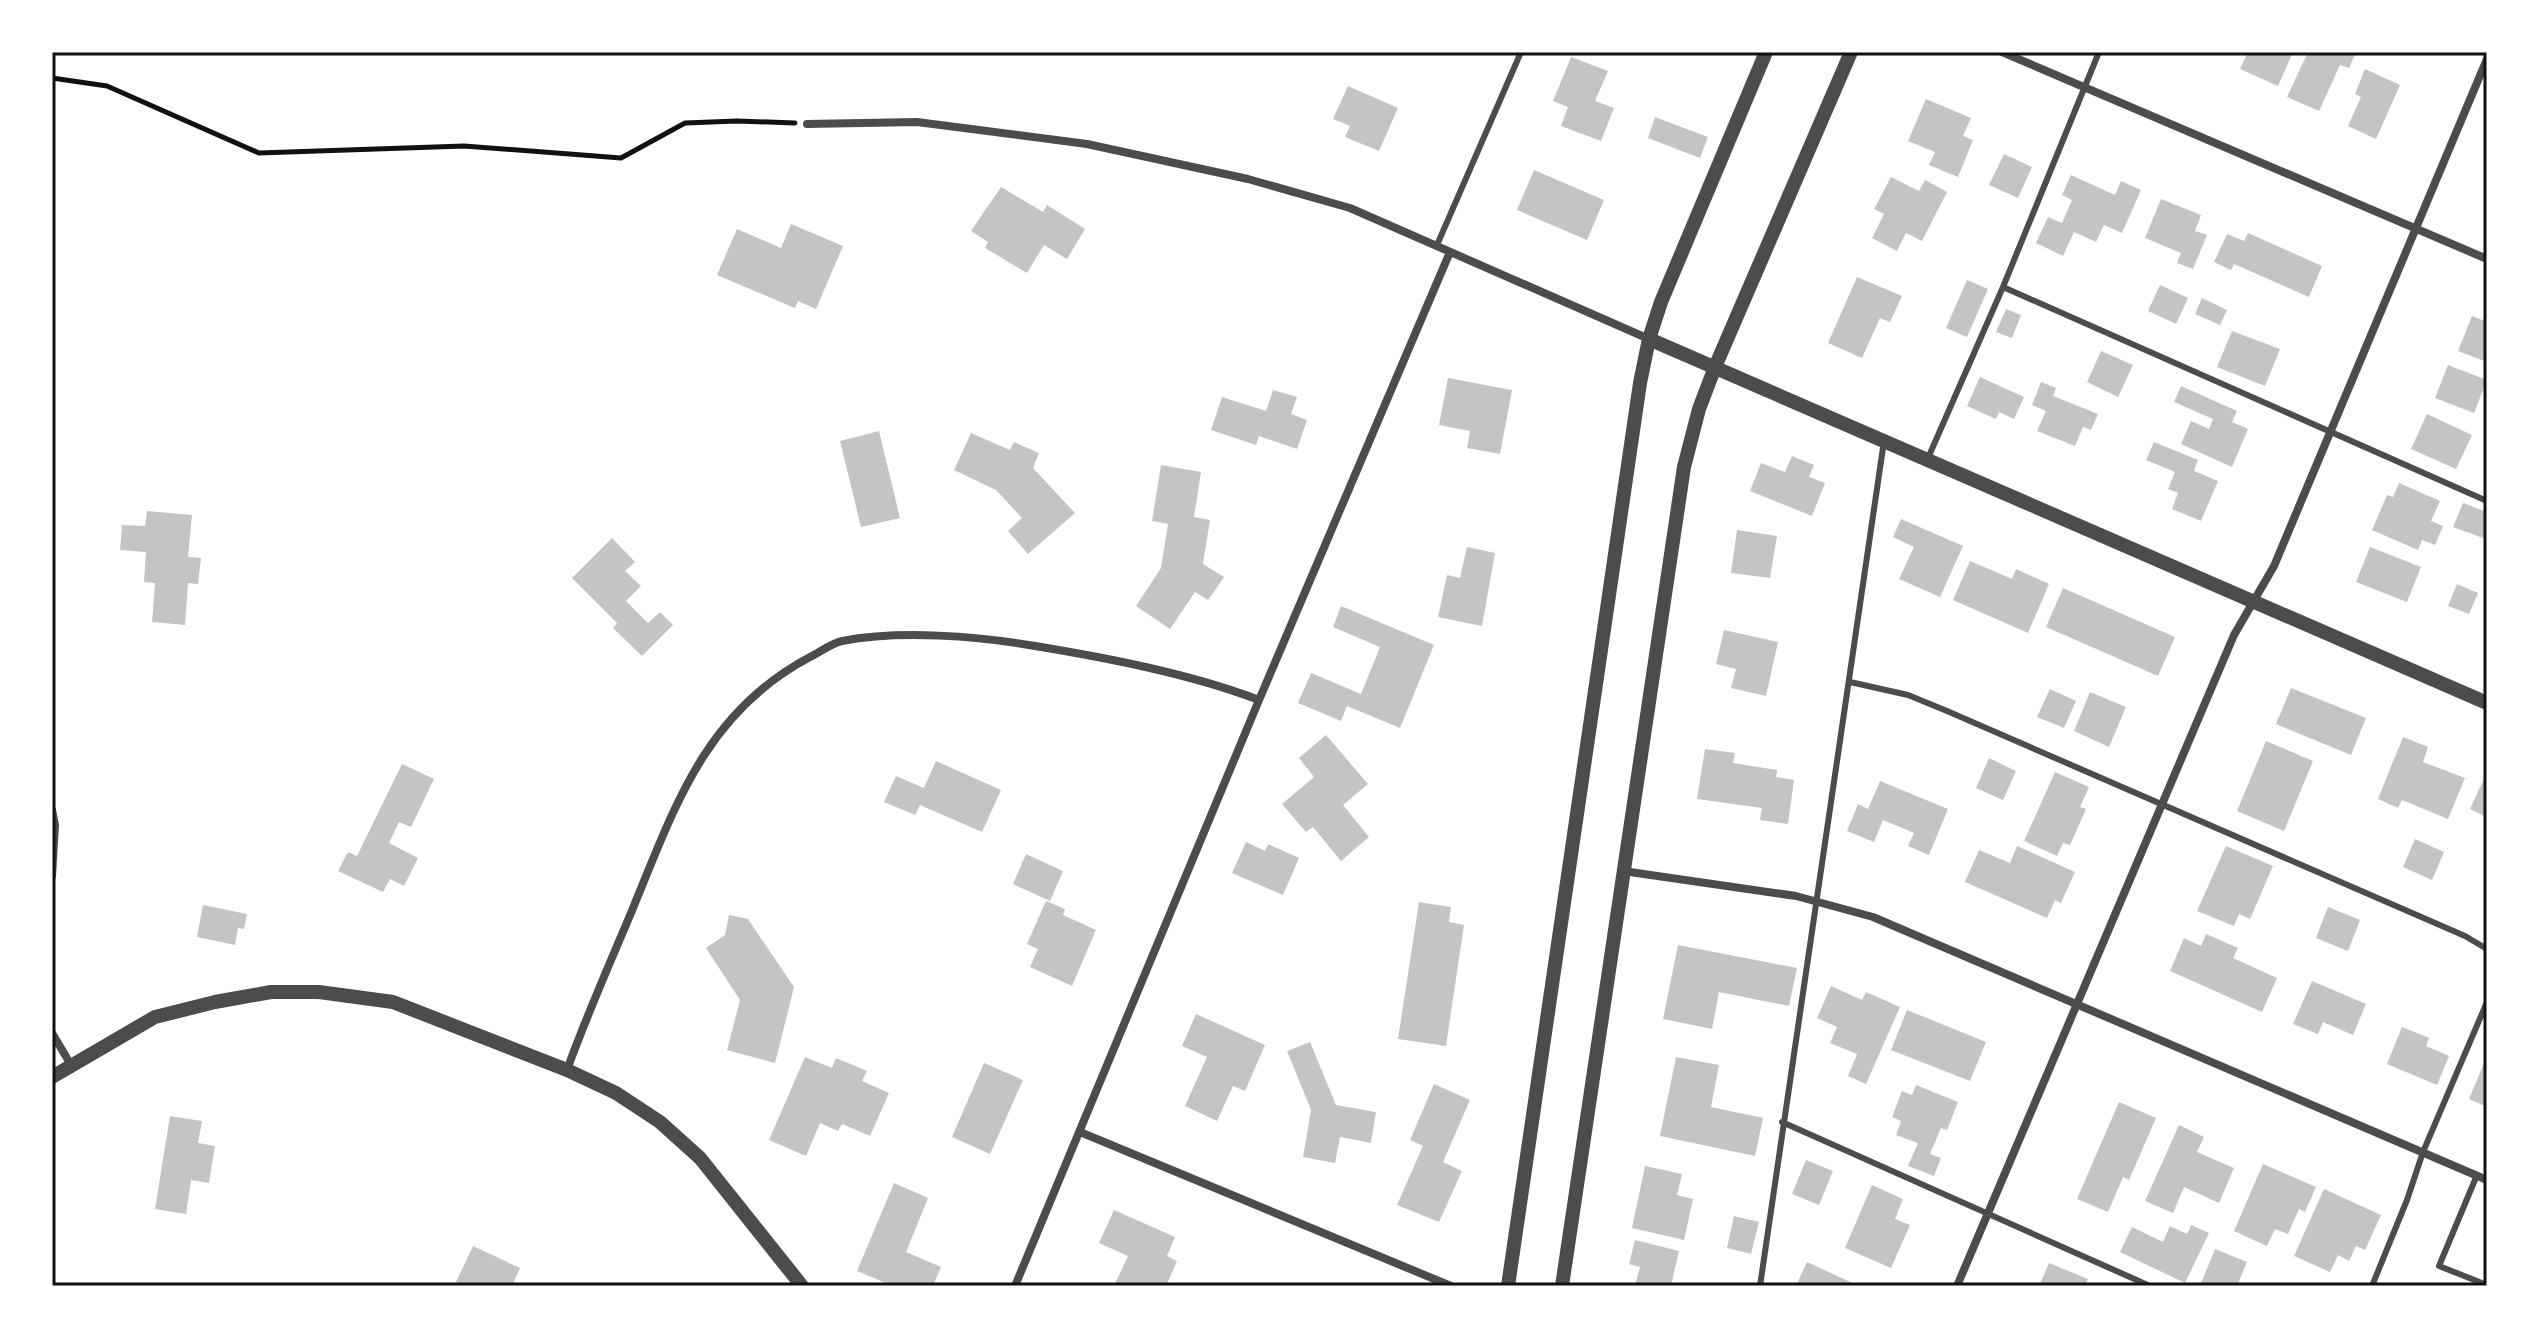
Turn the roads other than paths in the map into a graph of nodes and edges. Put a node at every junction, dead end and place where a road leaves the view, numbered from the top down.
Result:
1 (1521, 52) edge
2 (1766, 52) edge
3 (1851, 52) edge
4 (2002, 52) edge
5 (2099, 52) edge
6 (2487, 59) edge
7 (2084, 88) junction
8 (807, 124) road end
9 (2414, 228) junction
10 (1437, 245) junction
11 (1450, 252) junction
12 (2487, 259) edge
13 (2003, 287) junction
14 (1649, 339) junction
15 (1715, 367) junction
16 (2330, 432) junction
17 (1884, 441) junction
18 (1928, 460) junction
19 (2487, 501) edge
20 (2253, 602) junction
21 (1850, 682) junction
22 (1259, 700) junction
23 (2487, 703) edge
24 (2163, 804) junction
25 (52, 810) edge
26 (1623, 871) junction
27 (52, 876) edge
28 (1819, 901) junction
29 (2487, 949) edge
30 (2487, 1002) edge
31 (2076, 1006) junction
32 (52, 1033) edge
33 (71, 1065) junction
34 (567, 1070) junction
35 (52, 1077) edge
36 (1782, 1122) junction
37 (1080, 1132) junction
38 (2423, 1152) junction
39 (2477, 1175) junction
40 (2487, 1180) edge
41 (1988, 1216) junction
42 (2487, 1285) edge
43 (802, 1286) edge
44 (1015, 1286) edge
45 (1451, 1286) edge
46 (1508, 1286) edge
47 (1562, 1286) edge
48 (1760, 1286) edge
49 (1957, 1286) edge
50 (2150, 1286) edge
51 (2372, 1286) edge

1 - 10 lane
2 - 14 street
3 - 15 street
4 - 7 street
5 - 7 lane
6 - 9 street
7 - 9 street
7 - 13 lane
8 - 10 street
9 - 12 street
9 - 16 street
10 - 11 street
11 - 14 street
11 - 22 street
13 - 16 lane
13 - 18 lane
14 - 15 street
14 - 46 street
15 - 17 street
15 - 26 street
16 - 19 lane
16 - 20 street
17 - 18 street
17 - 21 lane
18 - 20 street
20 - 23 street
20 - 24 street
21 - 24 lane
21 - 28 lane
22 - 34 street
22 - 37 street
24 - 29 lane
24 - 31 street
25 - 27 street
26 - 28 street
26 - 47 street
28 - 31 street
28 - 36 lane
30 - 38 lane
31 - 38 street
31 - 41 street
32 - 33 street
33 - 34 street
33 - 35 street
34 - 43 street
36 - 41 lane
36 - 48 lane
37 - 44 street
37 - 45 street
38 - 39 street
38 - 51 lane
39 - 40 street
39 - 42 lane
41 - 49 street
41 - 50 lane

